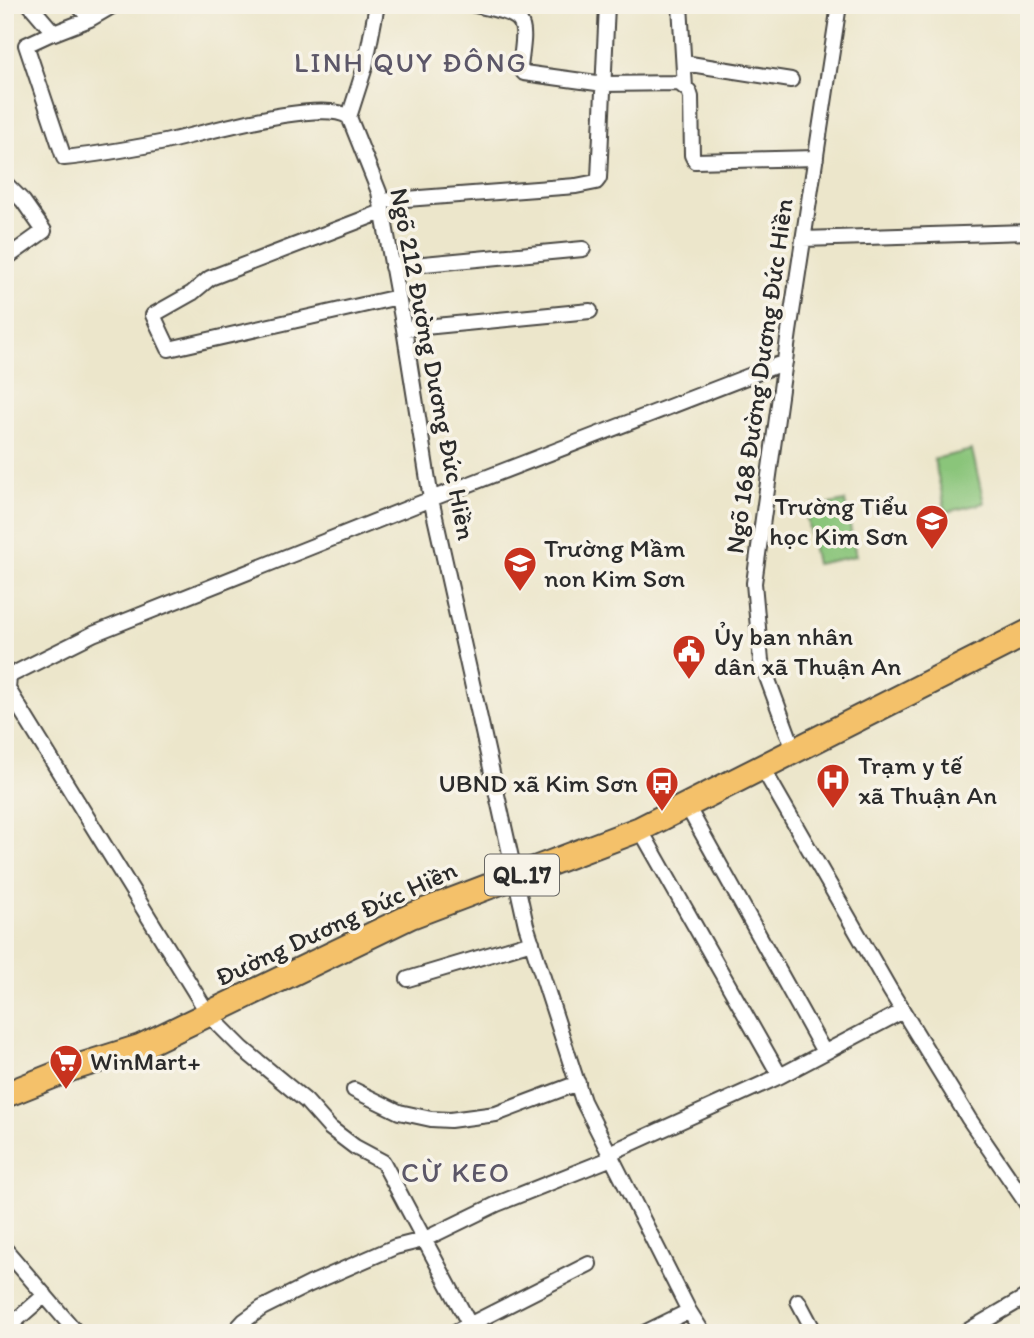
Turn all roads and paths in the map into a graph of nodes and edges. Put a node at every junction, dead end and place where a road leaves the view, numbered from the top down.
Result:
1 (30, 5) edge
2 (78, 5) edge
3 (114, 5) edge
4 (377, 5) edge
5 (475, 5) edge
6 (607, 5) edge
7 (681, 5) edge
8 (839, 5) edge
9 (90, 19) junction
10 (52, 33) junction
11 (684, 63) junction
12 (791, 80) dead end
13 (604, 84) junction
14 (685, 88) junction
15 (349, 117) junction
16 (816, 158) junction
17 (5, 183) edge
18 (381, 207) junction
19 (1029, 232) edge
20 (803, 239) junction
21 (583, 248) dead end
22 (5, 259) edge
23 (392, 267) junction
24 (398, 297) junction
25 (590, 311) dead end
26 (404, 330) junction
27 (785, 362) junction
28 (431, 499) junction
29 (1029, 632) edge
30 (7, 683) edge
31 (794, 750) junction
32 (762, 767) junction
33 (687, 806) junction
34 (640, 829) junction
35 (516, 877) junction
36 (532, 942) junction
37 (408, 979) dead end
38 (903, 1011) junction
39 (209, 1014) junction
40 (824, 1052) junction
41 (780, 1076) junction
42 (578, 1083) junction
43 (354, 1090) dead end
44 (5, 1095) edge
45 (611, 1156) junction
46 (1029, 1207) edge
47 (423, 1240) junction
48 (6, 1250) edge
49 (589, 1264) dead end
50 (46, 1295) junction
51 (1029, 1295) edge
52 (798, 1301) dead end
53 (690, 1311) junction
54 (472, 1329) edge
55 (5, 1330) edge
56 (238, 1331) edge
57 (77, 1333) edge
58 (453, 1333) edge
59 (644, 1333) edge
60 (703, 1333) edge
61 (815, 1333) edge
62 (964, 1333) edge

1 - 10 street
2 - 9 street
3 - 9 street
4 - 15 street
5 - 13 street
6 - 13 street
7 - 11 street
8 - 16 street, Ngõ 168 Đường Dương Đức Hiền
9 - 10 street
10 - 15 street
11 - 12 street
11 - 14 street
13 - 14 street
13 - 18 street
14 - 16 street
15 - 18 street, Ngõ 212 Đường Dương Đức Hiền
16 - 20 street, Ngõ 168 Đường Dương Đức Hiền
17 - 22 street
18 - 23 street, Ngõ 212 Đường Dương Đức Hiền
18 - 24 street
19 - 20 street
20 - 27 street, Ngõ 168 Đường Dương Đức Hiền
21 - 23 street
23 - 24 street, Ngõ 212 Đường Dương Đức Hiền
24 - 26 street, Ngõ 212 Đường Dương Đức Hiền
25 - 26 street
26 - 28 street, Ngõ 212 Đường Dương Đức Hiền
27 - 28 street
27 - 31 street, Ngõ 168 Đường Dương Đức Hiền
28 - 30 street
28 - 35 street, Ngõ 212 Đường Dương Đức Hiền
29 - 31 highway, Đường Dương Đức Hiền / QL.17
30 - 39 street
31 - 32 highway, Đường Dương Đức Hiền / QL.17
32 - 33 highway, Đường Dương Đức Hiền / QL.17
32 - 38 street
33 - 34 highway, Đường Dương Đức Hiền / QL.17
33 - 40 street
34 - 35 highway, Đường Dương Đức Hiền / QL.17
34 - 41 street
35 - 36 street, Ngõ 212 Đường Dương Đức Hiền
35 - 39 highway, Đường Dương Đức Hiền / QL.17
36 - 37 street
36 - 42 street, Ngõ 212 Đường Dương Đức Hiền
38 - 40 street
38 - 46 street
39 - 44 highway, Đường Dương Đức Hiền / QL.17
39 - 47 street
40 - 41 street
41 - 45 street
42 - 43 street
42 - 45 street, Ngõ 212 Đường Dương Đức Hiền
45 - 47 street
45 - 53 street, Ngõ 212 Đường Dương Đức Hiền
47 - 54 street
47 - 56 street
48 - 50 street
49 - 54 street
50 - 55 street
50 - 57 street
51 - 62 street
52 - 61 street
53 - 59 street
53 - 60 street, Ngõ 212 Đường Dương Đức Hiền
54 - 58 street

